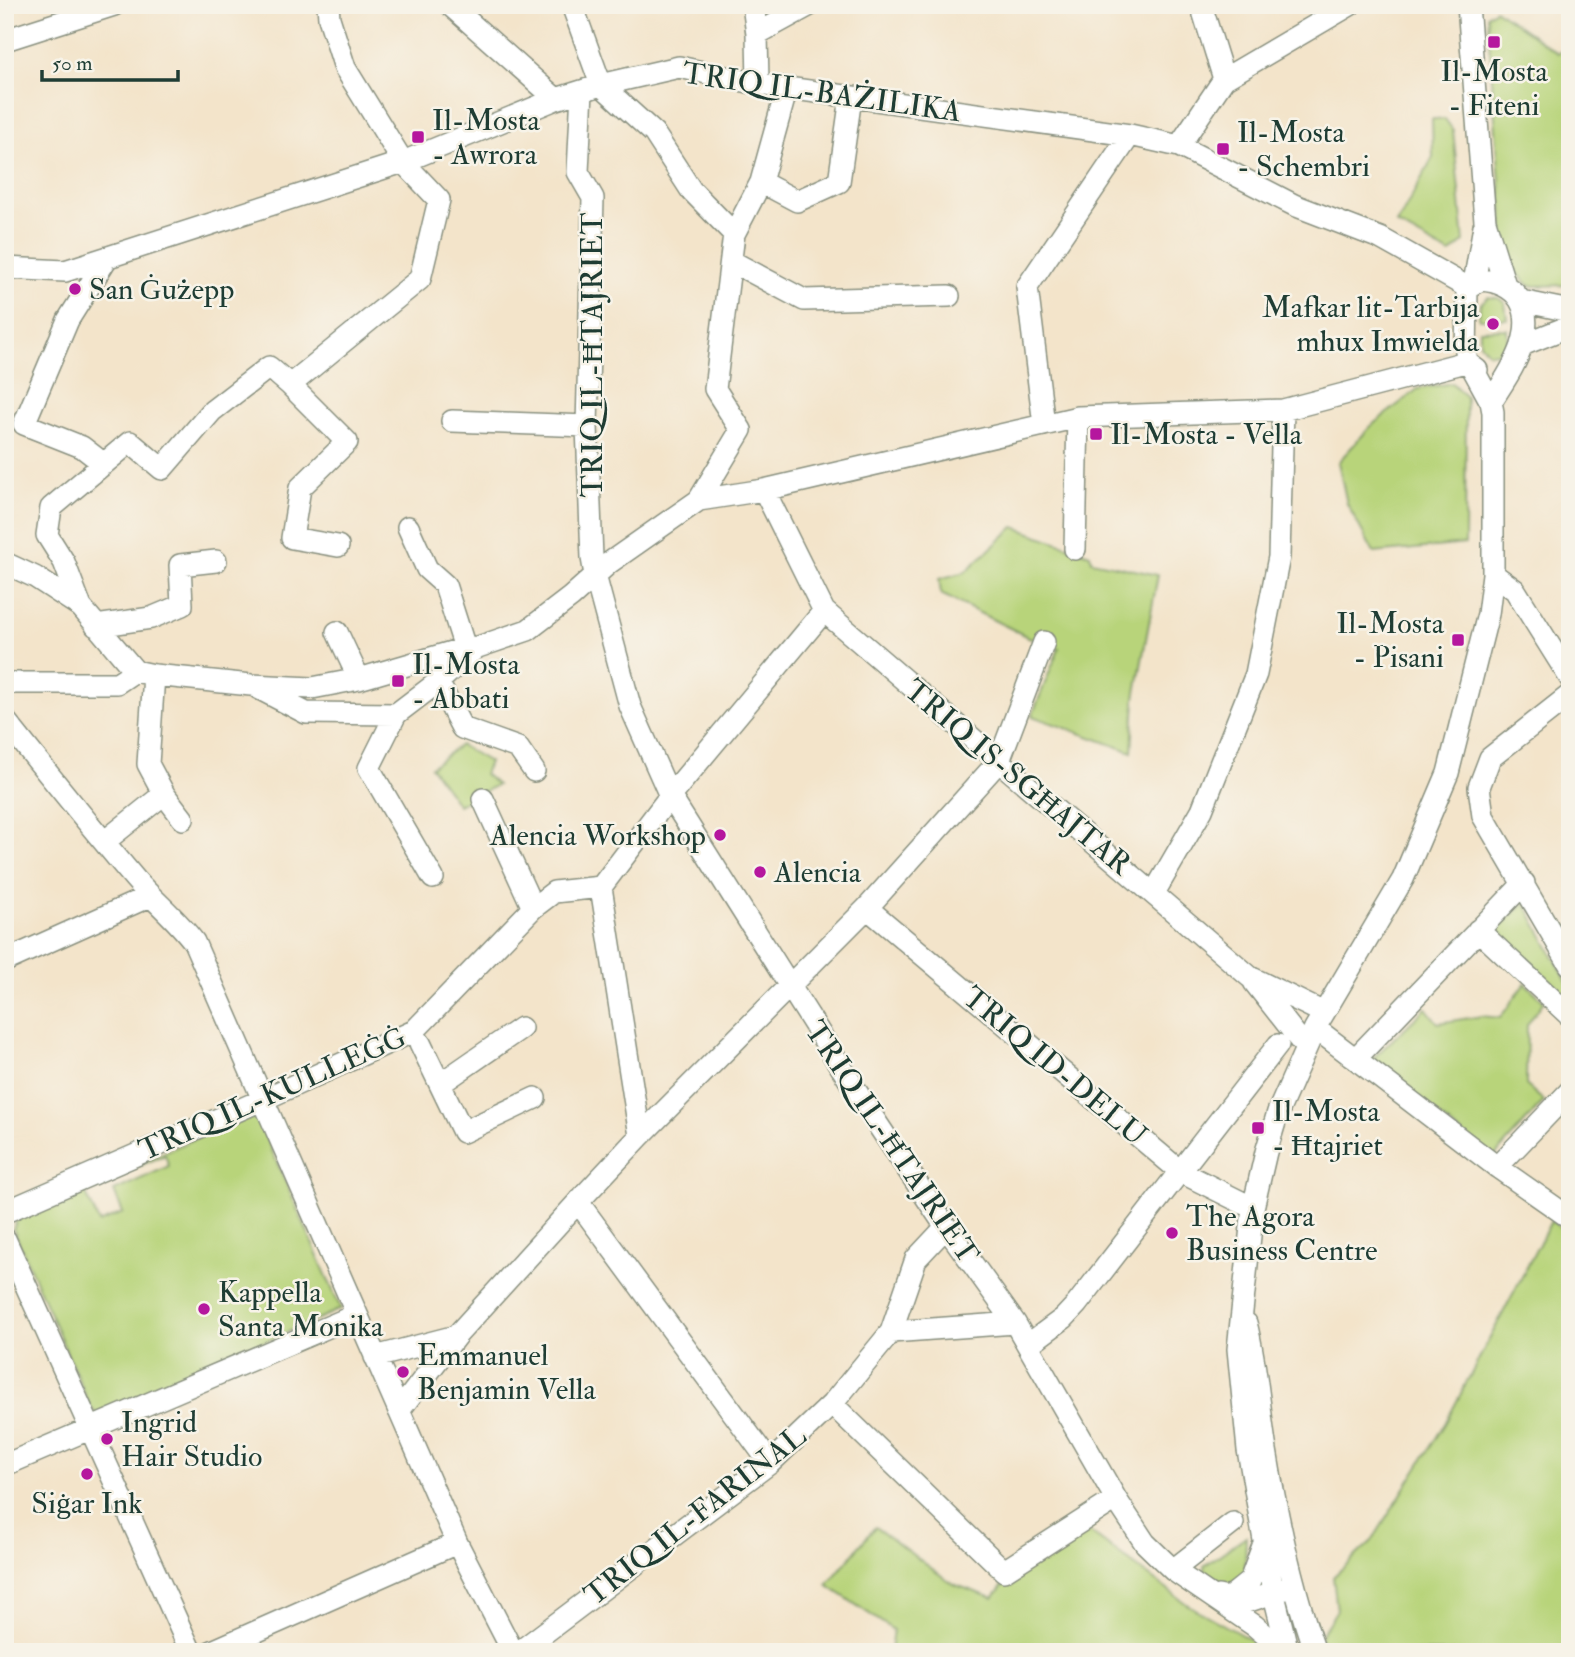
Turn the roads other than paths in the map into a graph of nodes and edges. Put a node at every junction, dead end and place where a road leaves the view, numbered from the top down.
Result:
1 (114, 5) edge
2 (328, 5) edge
3 (450, 5) edge
4 (572, 5) edge
5 (753, 5) edge
6 (810, 5) edge
7 (1201, 5) edge
8 (1350, 5) edge
9 (1468, 5) edge
10 (757, 34) junction
11 (5, 40) edge
12 (725, 76) junction
13 (1224, 79) junction
14 (758, 84) junction
15 (592, 88) junction
16 (787, 88) junction
17 (851, 97) junction
18 (556, 99) junction
19 (1130, 135) junction
20 (1179, 146) junction
21 (403, 162) junction
22 (761, 182) junction
23 (1485, 221) junction
24 (734, 234) junction
25 (107, 258) junction
26 (731, 261) junction
27 (5, 268) edge
28 (65, 271) junction
29 (1471, 285) junction
30 (1505, 285) junction
31 (949, 296) dead end
32 (1521, 301) junction
33 (1570, 311) edge
34 (68, 320) junction
35 (1570, 326) edge
36 (1522, 345) junction
37 (1470, 366) junction
38 (1511, 367) junction
39 (290, 385) junction
40 (1491, 402) junction
41 (1283, 410) junction
42 (1078, 417) junction
43 (452, 421) dead end
44 (1044, 425) junction
45 (587, 426) junction
46 (104, 464) junction
47 (764, 490) junction
48 (699, 500) junction
49 (408, 527) dead end
50 (338, 546) dead end
51 (1074, 549) dead end
52 (216, 561) dead end
53 (5, 563) edge
54 (602, 569) junction
55 (1493, 574) junction
56 (571, 597) junction
57 (81, 607) junction
58 (824, 611) junction
59 (608, 621) junction
60 (96, 626) junction
61 (337, 632) dead end
62 (1044, 642) dead end
63 (471, 647) junction
64 (619, 659) junction
65 (144, 673) junction
66 (1570, 678) edge
67 (359, 679) junction
68 (439, 682) junction
69 (5, 683) edge
70 (251, 685) junction
71 (1570, 695) edge
72 (396, 714) junction
73 (5, 720) edge
74 (999, 761) junction
75 (534, 772) dead end
76 (164, 794) junction
77 (670, 796) junction
78 (483, 799) dead end
79 (183, 818) dead end
80 (104, 842) junction
81 (433, 878) dead end
82 (1524, 883) junction
83 (601, 887) junction
84 (1154, 893) junction
85 (150, 896) junction
86 (533, 908) junction
87 (867, 908) junction
88 (1478, 930) junction
89 (5, 961) edge
90 (1570, 965) edge
91 (1250, 977) junction
92 (789, 985) junction
93 (1570, 1016) edge
94 (1320, 1021) junction
95 (521, 1028) dead end
96 (420, 1043) dead end
97 (1278, 1045) dead end
98 (1306, 1048) junction
99 (1356, 1058) junction
100 (440, 1084) junction
101 (1570, 1091) edge
102 (536, 1098) dead end
103 (262, 1100) junction
104 (640, 1136) junction
105 (1497, 1167) junction
106 (1181, 1172) junction
107 (578, 1202) junction
108 (1253, 1208) junction
109 (5, 1212) edge
110 (1570, 1218) edge
111 (946, 1227) junction
112 (5, 1239) edge
113 (1242, 1308) junction
114 (356, 1315) junction
115 (1015, 1323) junction
116 (891, 1332) junction
117 (456, 1336) junction
118 (1028, 1345) junction
119 (375, 1357) junction
120 (832, 1404) junction
121 (399, 1411) junction
122 (89, 1428) junction
123 (770, 1463) junction
124 (5, 1465) edge
125 (1116, 1499) junction
126 (1233, 1523) dead end
127 (457, 1543) junction
128 (1264, 1545) junction
129 (1173, 1570) junction
130 (1289, 1596) junction
131 (1223, 1600) junction
132 (191, 1652) edge
133 (210, 1652) edge
134 (513, 1652) edge
135 (519, 1652) edge
136 (1287, 1652) edge
137 (1315, 1652) edge

1 - 11 street
2 - 21 street
3 - 18 street
4 - 15 street, TRIQ IL-ĦTAJRIET
5 - 10 street
6 - 10 street
7 - 13 street
8 - 13 street
9 - 23 street
10 - 12 street
10 - 14 street
12 - 14 street, TRIQ IL-BAŻILIKA
12 - 15 street, TRIQ IL-BAŻILIKA
13 - 20 street
14 - 16 street, TRIQ IL-BAŻILIKA
15 - 18 street, TRIQ IL-BAŻILIKA
15 - 24 street
15 - 45 street, TRIQ IL-ĦTAJRIET
16 - 17 street, TRIQ IL-BAŻILIKA
16 - 22 street
17 - 19 street, TRIQ IL-BAŻILIKA
17 - 22 street
18 - 21 street, TRIQ IL-BAŻILIKA
19 - 20 street, TRIQ IL-BAŻILIKA
19 - 44 street
20 - 29 street, TRIQ IL-BAŻILIKA
21 - 25 street, TRIQ IL-BAŻILIKA
21 - 39 street
22 - 24 street
23 - 29 street
23 - 30 street
24 - 26 street
25 - 28 street, TRIQ IL-BAŻILIKA
25 - 34 street
26 - 31 street
26 - 48 street
27 - 28 street, TRIQ IL-BAŻILIKA
28 - 34 street
29 - 30 street
29 - 37 street
30 - 32 street
32 - 33 street
32 - 36 street
34 - 46 street
35 - 36 street
36 - 38 street
37 - 38 street
37 - 40 street
37 - 41 street
38 - 40 street
39 - 46 street
39 - 50 street
40 - 55 street
41 - 42 street
41 - 84 street
42 - 44 street
42 - 51 street
43 - 45 street
44 - 47 street
45 - 54 street, TRIQ IL-ĦTAJRIET
46 - 57 street
47 - 48 street
47 - 58 street, TRIQ IS-SGĦAJTAR
48 - 54 street
49 - 63 street
52 - 60 street
53 - 57 street
54 - 56 street
54 - 59 street, TRIQ IL-ĦTAJRIET
54 - 64 street, TRIQ IL-ĦTAJRIET
55 - 66 street
55 - 94 street
56 - 59 street
56 - 63 street
57 - 60 street
58 - 74 street, TRIQ IS-SGĦAJTAR
58 - 77 street
59 - 64 street, TRIQ IL-ĦTAJRIET
60 - 65 street
61 - 67 street
62 - 74 street
63 - 67 street
63 - 68 street
64 - 77 street, TRIQ IL-ĦTAJRIET
65 - 69 street
65 - 70 street
65 - 76 street
67 - 70 street
68 - 72 street
68 - 75 street
70 - 72 street
71 - 82 street
72 - 81 street
73 - 80 street
74 - 84 street, TRIQ IS-SGĦAJTAR
74 - 87 street
76 - 79 street
76 - 80 street
77 - 83 street
77 - 92 street, TRIQ IL-ĦTAJRIET
78 - 86 street
80 - 85 street
82 - 88 street
82 - 90 street
83 - 86 street, TRIQ IL-KULLEĠĠ
83 - 104 street
84 - 91 street, TRIQ IS-SGĦAJTAR
85 - 89 street
85 - 103 street
86 - 103 street, TRIQ IL-KULLEĠĠ
87 - 92 street
87 - 106 street, TRIQ ID-DELU
88 - 93 street
88 - 99 street
91 - 94 street, TRIQ IS-SGĦAJTAR
91 - 98 street
92 - 104 street
92 - 111 street, TRIQ IL-ĦTAJRIET
94 - 98 street
94 - 99 street, TRIQ IS-SGĦAJTAR
95 - 100 street
96 - 100 street
97 - 106 street
98 - 108 street
99 - 105 street, TRIQ IS-SGĦAJTAR
100 - 102 street
101 - 105 street
103 - 109 street, TRIQ IL-KULLEĠĠ
103 - 114 street
104 - 107 street
105 - 110 street, TRIQ IS-SGĦAJTAR
106 - 108 street, TRIQ ID-DELU
106 - 118 street
107 - 117 street
107 - 123 street
108 - 113 street
111 - 115 street, TRIQ IL-ĦTAJRIET
111 - 116 street, TRIQ IL-FARINAL
112 - 122 street
113 - 128 street
113 - 130 street
114 - 119 street
114 - 122 street
115 - 116 street
115 - 118 street, TRIQ IL-ĦTAJRIET
116 - 120 street, TRIQ IL-FARINAL
117 - 119 street
117 - 121 street
118 - 125 street, TRIQ IL-ĦTAJRIET
119 - 121 street
120 - 123 street, TRIQ IL-FARINAL
120 - 125 street
121 - 127 street
122 - 124 street
122 - 132 street
123 - 135 street, TRIQ IL-FARINAL
125 - 129 street, TRIQ IL-ĦTAJRIET
126 - 129 street
127 - 133 street
127 - 134 street
128 - 130 street
128 - 131 street
129 - 131 street, TRIQ IL-ĦTAJRIET
130 - 131 street, TRIQ IL-ĦTAJRIET
130 - 136 street
130 - 137 street
131 - 136 street, TRIQ IL-ĦTAJRIET

